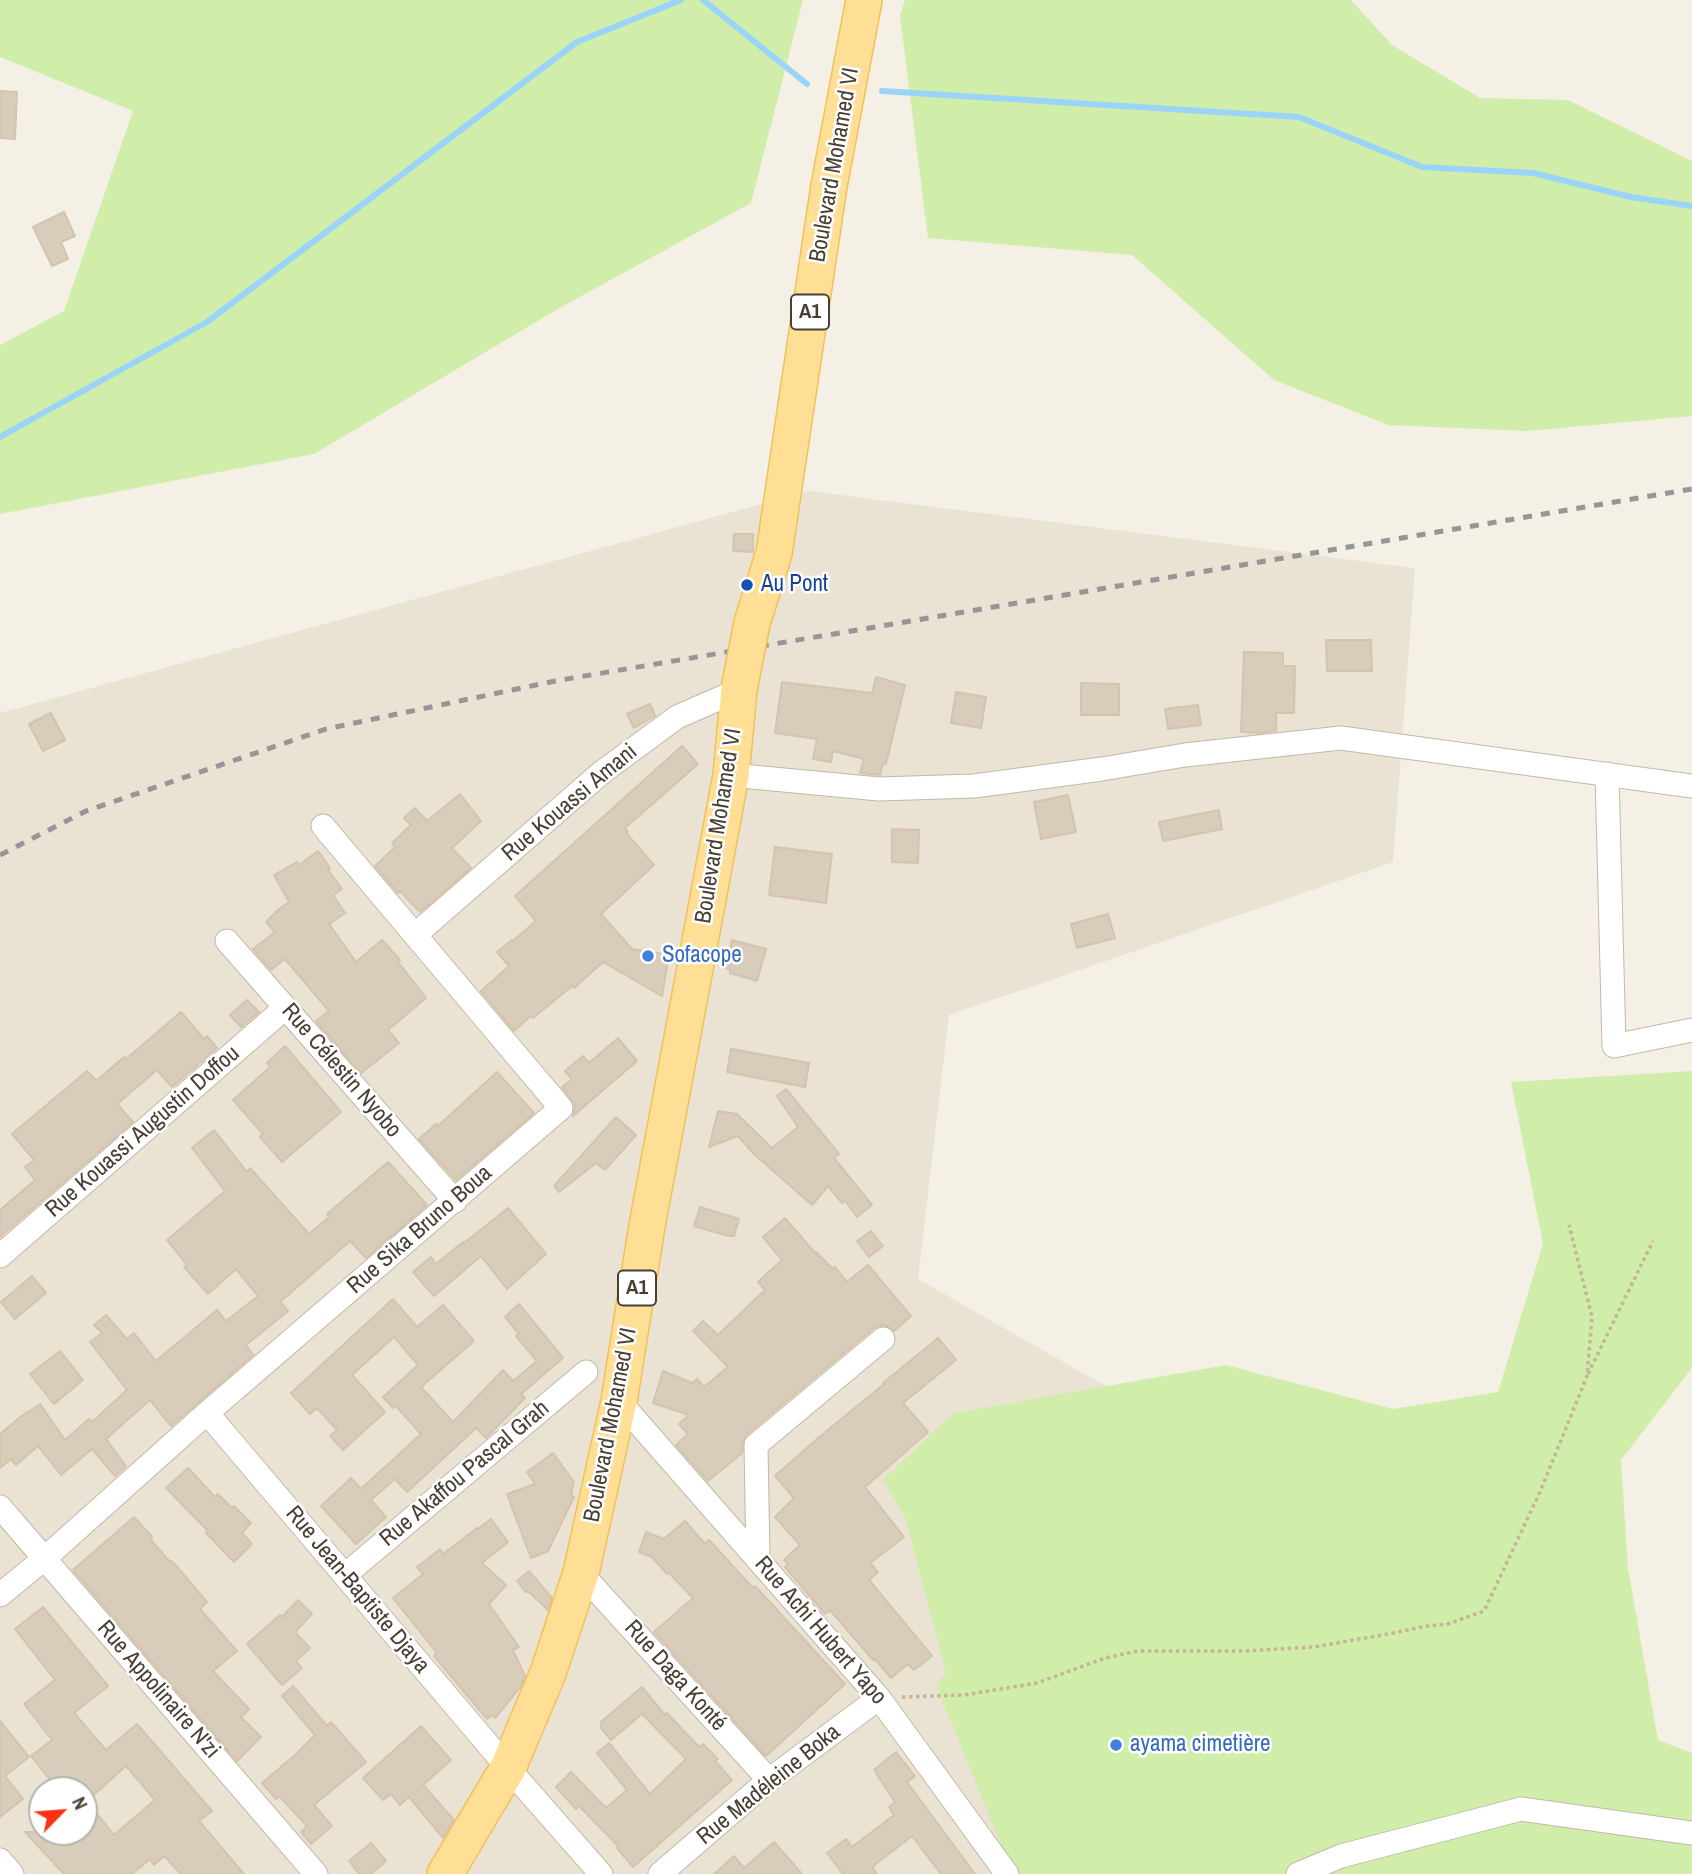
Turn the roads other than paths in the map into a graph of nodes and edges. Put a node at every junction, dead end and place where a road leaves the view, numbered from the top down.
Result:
1 (864, 0) edge
2 (740, 682) junction
3 (1607, 774) junction
4 (731, 775) junction
5 (1692, 786) edge
6 (323, 826) dead end
7 (415, 935) junction
8 (226, 941) dead end
9 (285, 1008) junction
10 (1692, 1030) edge
11 (455, 1201) junction
12 (0, 1256) edge
13 (883, 1339) dead end
14 (586, 1372) dead end
15 (619, 1401) junction
16 (206, 1413) junction
17 (0, 1507) edge
18 (45, 1558) junction
19 (758, 1559) junction
20 (581, 1573) junction
21 (345, 1575) junction
22 (0, 1595) edge
23 (879, 1698) junction
24 (508, 1768) junction
25 (769, 1780) junction
26 (1692, 1833) edge
27 (316, 1874) edge
28 (445, 1874) edge
29 (601, 1874) edge
30 (660, 1874) edge
31 (1007, 1874) edge
32 (1298, 1874) edge

1 - 2 main road, Boulevard Mohamed VI / A1, bridge
2 - 4 main road, Boulevard Mohamed VI / A1
2 - 7 street, Rue Kouassi Amani
3 - 4 street
3 - 5 street
3 - 10 street
4 - 15 main road, Boulevard Mohamed VI / A1
6 - 7 street, Rue Sika Bruno Boua
7 - 11 street, Rue Sika Bruno Boua
8 - 9 street, Rue Célestin Nyobo
9 - 11 street, Rue Célestin Nyobo
9 - 12 street, Rue Kouassi Augustin Doffou
11 - 16 street, Rue Sika Bruno Boua
13 - 19 street
14 - 21 street, Rue Akaffou Pascal Grah
15 - 19 street, Rue Achi Hubert Yapo
15 - 20 main road, Boulevard Mohamed VI / A1
16 - 18 street, Rue Sika Bruno Boua
16 - 21 street, Rue Jean-Baptiste Djaya
17 - 18 street, Rue Appolinaire N'zi
18 - 22 street, Rue Sika Bruno Boua
18 - 27 street, Rue Appolinaire N'zi
19 - 23 street, Rue Achi Hubert Yapo
20 - 24 main road, Boulevard Mohamed VI / A1
20 - 25 street, Rue Daga Konté
21 - 24 street, Rue Jean-Baptiste Djaya
23 - 25 street, Rue Madéleine Boka
23 - 31 street, Rue Achi Hubert Yapo
24 - 28 main road, Boulevard Mohamed VI / A1
24 - 29 street, Rue Jean-Baptiste Djaya
25 - 30 street, Rue Madéleine Boka
26 - 32 street

